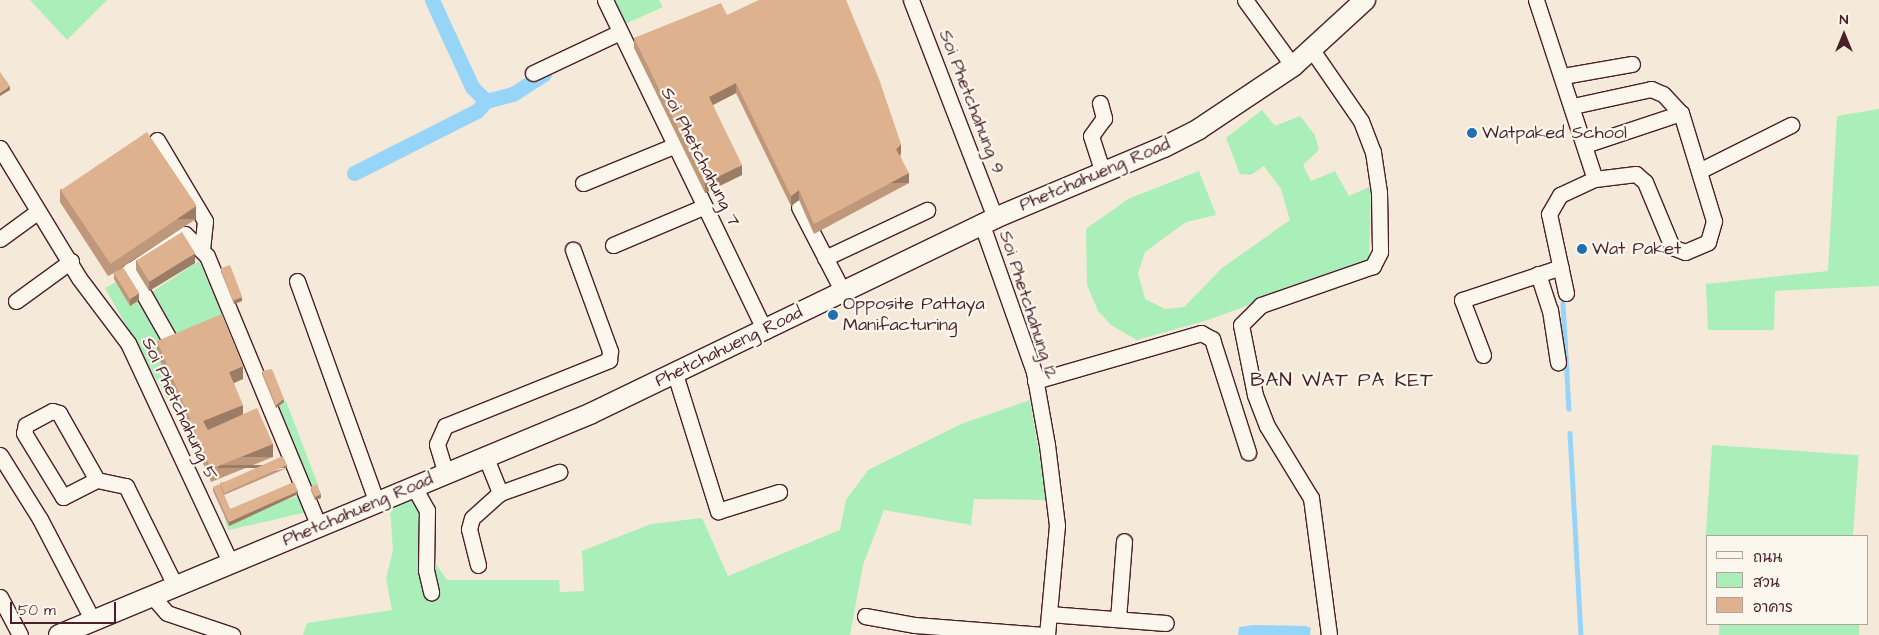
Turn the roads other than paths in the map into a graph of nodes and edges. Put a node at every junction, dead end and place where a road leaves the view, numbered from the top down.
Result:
1 (605, 0) edge
2 (911, 0) edge
3 (1245, 0) edge
4 (1365, 0) edge
5 (1536, 0) edge
6 (618, 33) junction
7 (1312, 50) junction
8 (1632, 64) dead end
9 (1294, 66) junction
10 (533, 73) dead end
11 (1563, 76) junction
12 (1100, 103) dead end
13 (1574, 106) junction
14 (1681, 113) junction
15 (1791, 125) dead end
16 (157, 140) dead end
17 (1586, 145) junction
18 (673, 146) junction
19 (0, 148) edge
20 (1701, 170) junction
21 (1103, 172) junction
22 (1595, 179) junction
23 (583, 183) dead end
24 (703, 207) junction
25 (799, 207) dead end
26 (927, 210) dead end
27 (37, 212) junction
28 (989, 221) junction
29 (0, 239) edge
30 (614, 245) dead end
31 (202, 250) junction
32 (574, 250) dead end
33 (825, 258) junction
34 (71, 261) junction
35 (1561, 267) junction
36 (1538, 274) junction
37 (297, 281) dead end
38 (843, 292) junction
39 (1566, 293) dead end
40 (16, 301) dead end
41 (765, 331) junction
42 (168, 337) edge
43 (1483, 355) dead end
44 (1558, 362) dead end
45 (674, 374) junction
46 (1035, 381) junction
47 (1248, 452) dead end
48 (0, 455) edge
49 (486, 458) junction
50 (559, 472) dead end
51 (446, 474) junction
52 (97, 480) junction
53 (414, 488) junction
54 (779, 492) dead end
55 (500, 493) junction
56 (377, 503) junction
57 (319, 526) junction
58 (1124, 541) dead end
59 (231, 564) junction
60 (478, 566) dead end
61 (176, 587) junction
62 (431, 592) dead end
63 (0, 597) edge
64 (153, 597) junction
65 (1049, 614) junction
66 (865, 616) dead end
67 (1118, 619) junction
68 (1166, 623) dead end
69 (88, 627) edge
70 (915, 630) edge
71 (20, 635) edge
72 (59, 635) edge
73 (232, 635) edge
74 (1045, 635) edge
75 (1329, 635) edge

1 - 6 street, Soi Phetchahung 7
2 - 28 street, Soi Phetchahung 9
3 - 9 street
4 - 7 main road, Phetchahueng Road
5 - 11 street
6 - 10 street
6 - 18 street, Soi Phetchahung 7
7 - 9 main road, Phetchahueng Road
7 - 75 street
8 - 11 street
9 - 21 main road, Phetchahueng Road
11 - 13 street
12 - 21 street
13 - 14 street
13 - 17 street
14 - 17 street
14 - 20 street
15 - 20 street
16 - 31 street
17 - 22 street
18 - 23 street
18 - 24 street, Soi Phetchahung 7
19 - 27 street, Soi Phetchahung 5
20 - 22 street
21 - 28 main road, Phetchahueng Road
22 - 35 street
24 - 30 street
24 - 41 street, Soi Phetchahung 7
25 - 33 street
26 - 33 street
27 - 29 street
27 - 34 street, Soi Phetchahung 5
28 - 38 main road, Phetchahueng Road
28 - 46 street, Soi Phetchahung 12
31 - 42 street
31 - 57 street
32 - 51 street
33 - 38 street
34 - 40 street
34 - 59 street, Soi Phetchahung 5
35 - 36 street
35 - 39 street
36 - 43 street
36 - 44 street
37 - 56 street
38 - 41 main road, Phetchahueng Road
41 - 45 main road, Phetchahueng Road
45 - 49 main road, Phetchahueng Road
45 - 54 street
46 - 47 street
46 - 65 street, Soi Phetchahung 12
48 - 69 street
49 - 51 main road, Phetchahueng Road
49 - 55 street
50 - 55 street
51 - 53 main road, Phetchahueng Road
52 - 52 street
52 - 61 street
53 - 56 main road, Phetchahueng Road
53 - 62 street
55 - 60 street
56 - 57 main road, Phetchahueng Road
57 - 59 main road, Phetchahueng Road
58 - 67 street
59 - 61 main road, Phetchahueng Road
61 - 64 main road, Phetchahueng Road
63 - 71 street
64 - 69 main road, Phetchahueng Road
64 - 73 street
65 - 67 street
65 - 74 street, Soi Phetchahung 12
66 - 70 street
67 - 68 street
69 - 72 main road, Phetchahueng Road
70 - 74 street

